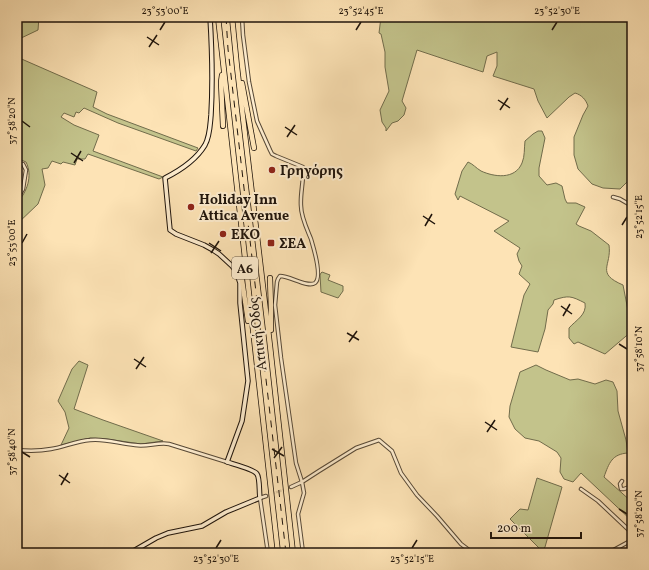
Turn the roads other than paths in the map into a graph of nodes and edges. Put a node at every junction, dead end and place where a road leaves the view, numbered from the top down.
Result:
1 (210, 17) edge
2 (218, 17) edge
3 (232, 17) edge
4 (242, 17) edge
5 (237, 67) junction
6 (223, 68) junction
7 (223, 126) dead end
8 (254, 148) dead end
9 (17, 163) edge
10 (613, 197) dead end
11 (17, 199) edge
12 (632, 206) edge
13 (241, 274) dead end
14 (270, 278) dead end
15 (270, 346) junction
16 (258, 383) junction
17 (17, 450) edge
18 (227, 462) junction
19 (622, 480) dead end
20 (302, 482) junction
21 (632, 486) edge
22 (290, 487) tunnel mouth
23 (581, 489) dead end
24 (266, 496) tunnel mouth
25 (260, 498) junction
26 (632, 533) edge
27 (632, 540) edge
28 (130, 553) edge
29 (268, 553) edge
30 (278, 553) edge
31 (293, 553) edge
32 (303, 553) edge
33 (473, 553) edge
34 (608, 553) edge

1 - 18 street
2 - 6 highway, Αττική Οδός / Α6
3 - 5 highway, Αττική Οδός / Α6
4 - 20 street
5 - 8 highway
5 - 15 highway, Αττική Οδός / Α6
6 - 7 highway
6 - 16 highway, Αττική Οδός / Α6
9 - 11 street
10 - 12 street
13 - 16 highway
14 - 15 highway
15 - 31 highway, Αττική Οδός / Α6
16 - 30 highway, Αττική Οδός / Α6
17 - 18 street
18 - 25 street
19 - 21 street
20 - 22 street
20 - 32 street
20 - 33 street
23 - 26 street
24 - 25 street
25 - 28 street
25 - 29 street
27 - 34 street

